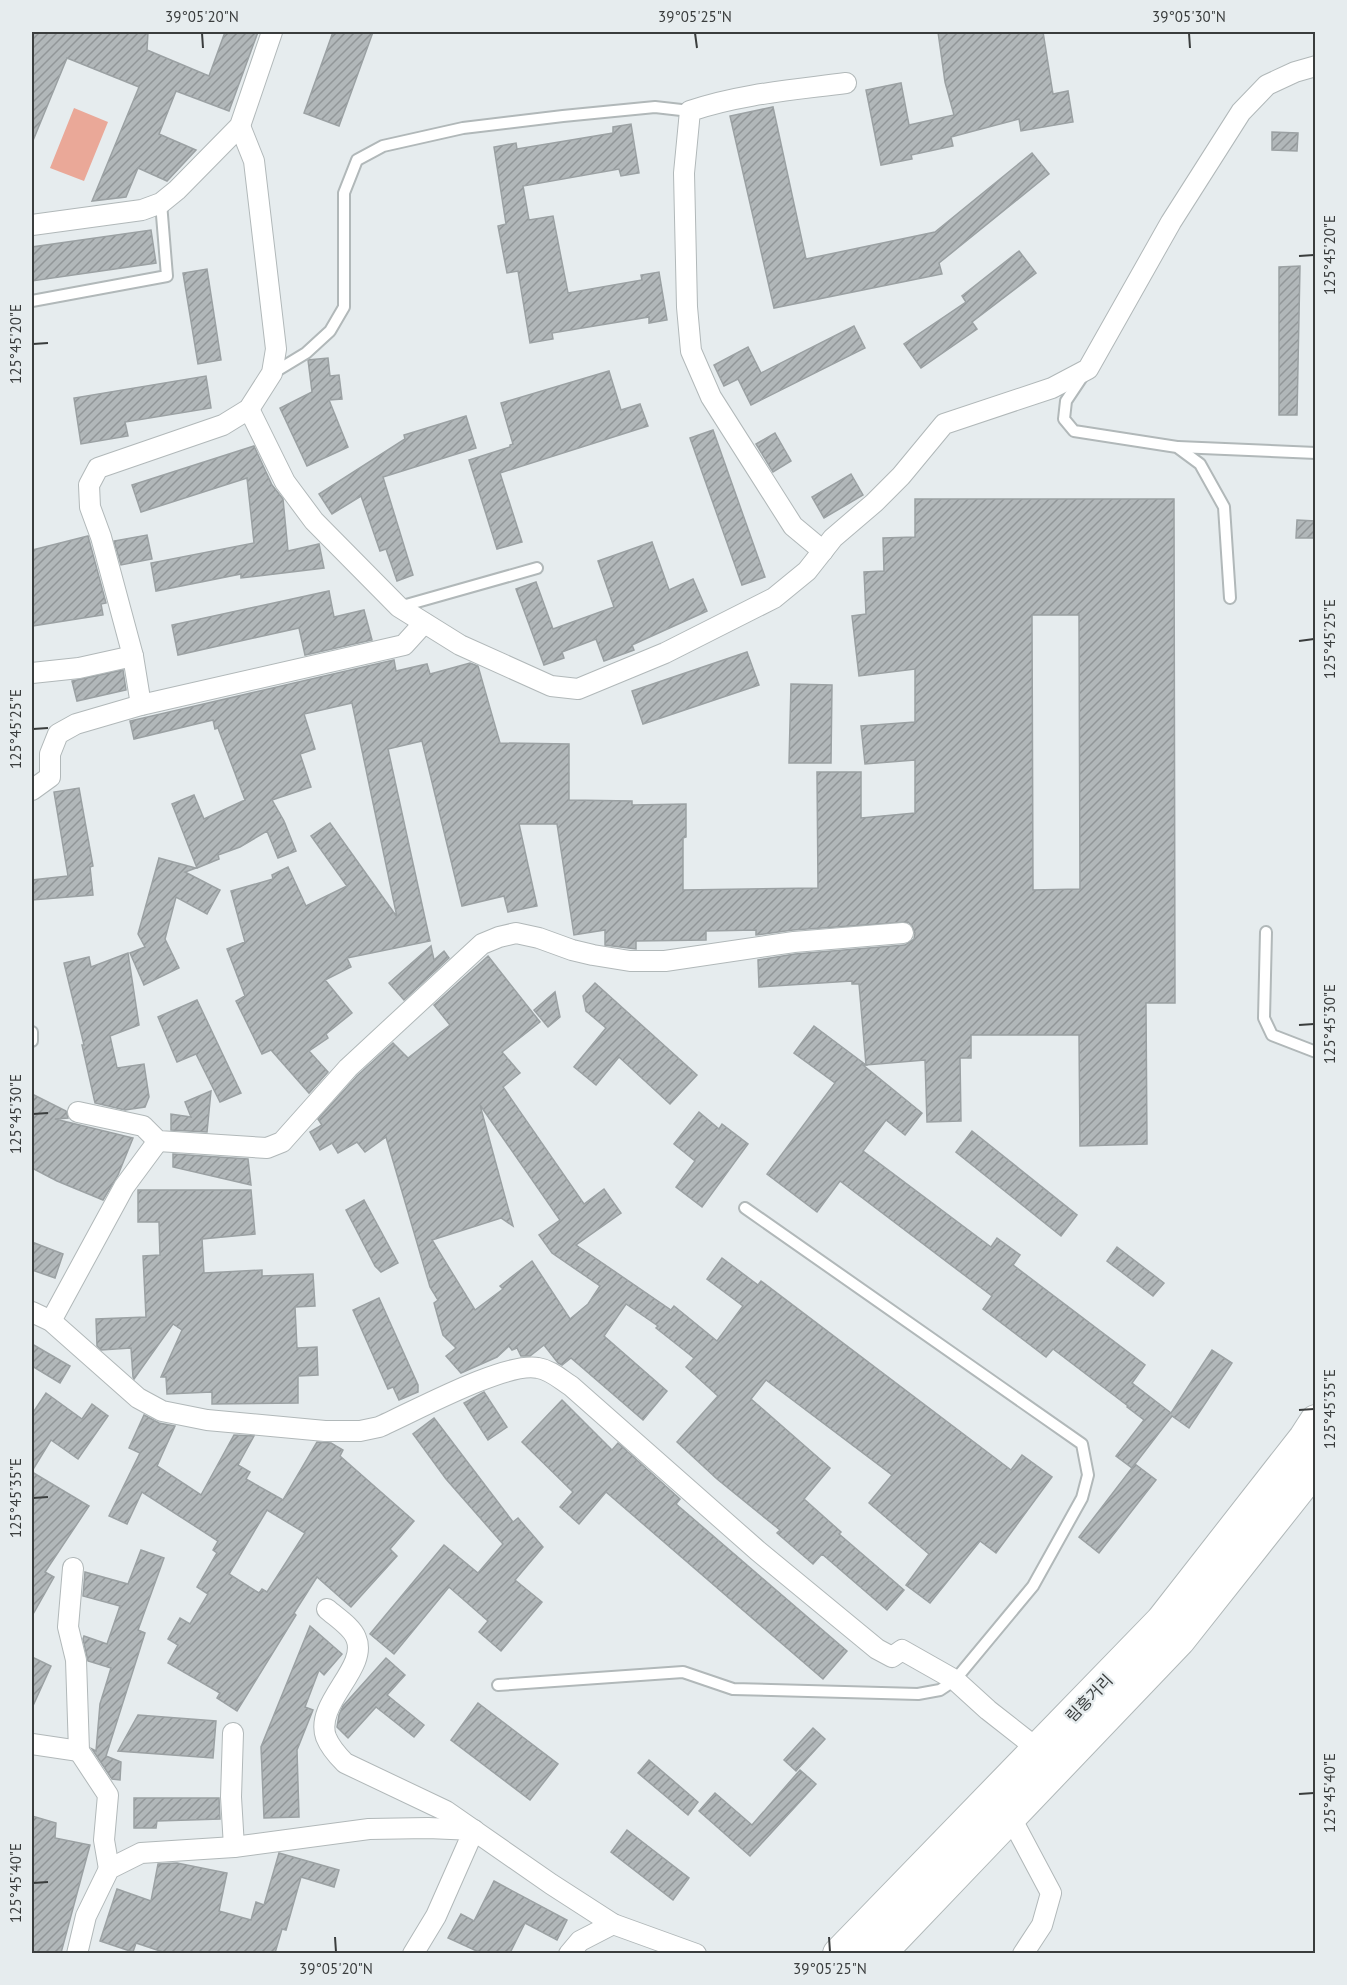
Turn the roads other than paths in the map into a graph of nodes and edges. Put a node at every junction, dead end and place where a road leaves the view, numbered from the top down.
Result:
1 (272, 32) edge
2 (1316, 66) edge
3 (846, 83) dead end
4 (690, 111) junction
5 (240, 126) junction
6 (160, 203) junction
7 (32, 225) edge
8 (32, 301) edge
9 (1088, 369) junction
10 (272, 373) junction
11 (249, 409) junction
12 (1177, 447) junction
13 (1316, 453) edge
14 (823, 551) junction
15 (537, 568) dead end
16 (1230, 598) dead end
17 (399, 607) junction
18 (424, 623) junction
19 (133, 656) junction
20 (32, 673) edge
21 (141, 705) junction
22 (32, 790) edge
23 (1266, 932) dead end
24 (903, 933) dead end
25 (32, 1032) edge
26 (32, 1041) edge
27 (1316, 1052) edge
28 (78, 1112) dead end
29 (158, 1141) junction
30 (745, 1208) dead end
31 (32, 1312) edge
32 (51, 1321) junction
33 (1316, 1421) edge
34 (1316, 1467) edge
35 (73, 1568) dead end
36 (327, 1609) dead end
37 (955, 1680) junction
38 (498, 1685) dead end
39 (233, 1733) dead end
40 (32, 1744) edge
41 (1039, 1750) junction
42 (79, 1751) junction
43 (1010, 1816) junction
44 (474, 1830) junction
45 (234, 1847) junction
46 (109, 1869) junction
47 (613, 1924) junction
48 (865, 1926) junction
49 (77, 1953) edge
50 (413, 1953) edge
51 (569, 1953) edge
52 (696, 1953) edge
53 (813, 1953) edge
54 (838, 1953) edge
55 (879, 1953) edge
56 (1023, 1953) edge

1 - 5 street
2 - 9 street
3 - 4 street
4 - 10 lane
4 - 14 street
5 - 6 street
5 - 10 street
6 - 7 street
6 - 8 lane
9 - 12 lane
9 - 14 street
10 - 11 street
11 - 17 street
11 - 19 street
12 - 13 lane
12 - 16 lane
14 - 18 street
15 - 17 lane
17 - 18 street
18 - 21 street
19 - 20 street
19 - 21 street
21 - 22 street
23 - 27 lane
24 - 29 street
25 - 26 lane
28 - 29 street
29 - 32 street
30 - 37 lane
31 - 32 street
32 - 37 street
33 - 41 main road, 림흥거리
34 - 43 main road, 림흥거리
35 - 42 street
36 - 44 street
37 - 38 lane
37 - 41 street
39 - 45 street
40 - 42 street
41 - 48 main road, 림흥거리
42 - 46 street
43 - 55 main road, 림흥거리
43 - 56 street
44 - 45 street
44 - 47 street
44 - 50 street
45 - 46 street
46 - 49 street
47 - 51 street
47 - 52 street
48 - 53 main road
48 - 54 main road, 림흥거리

